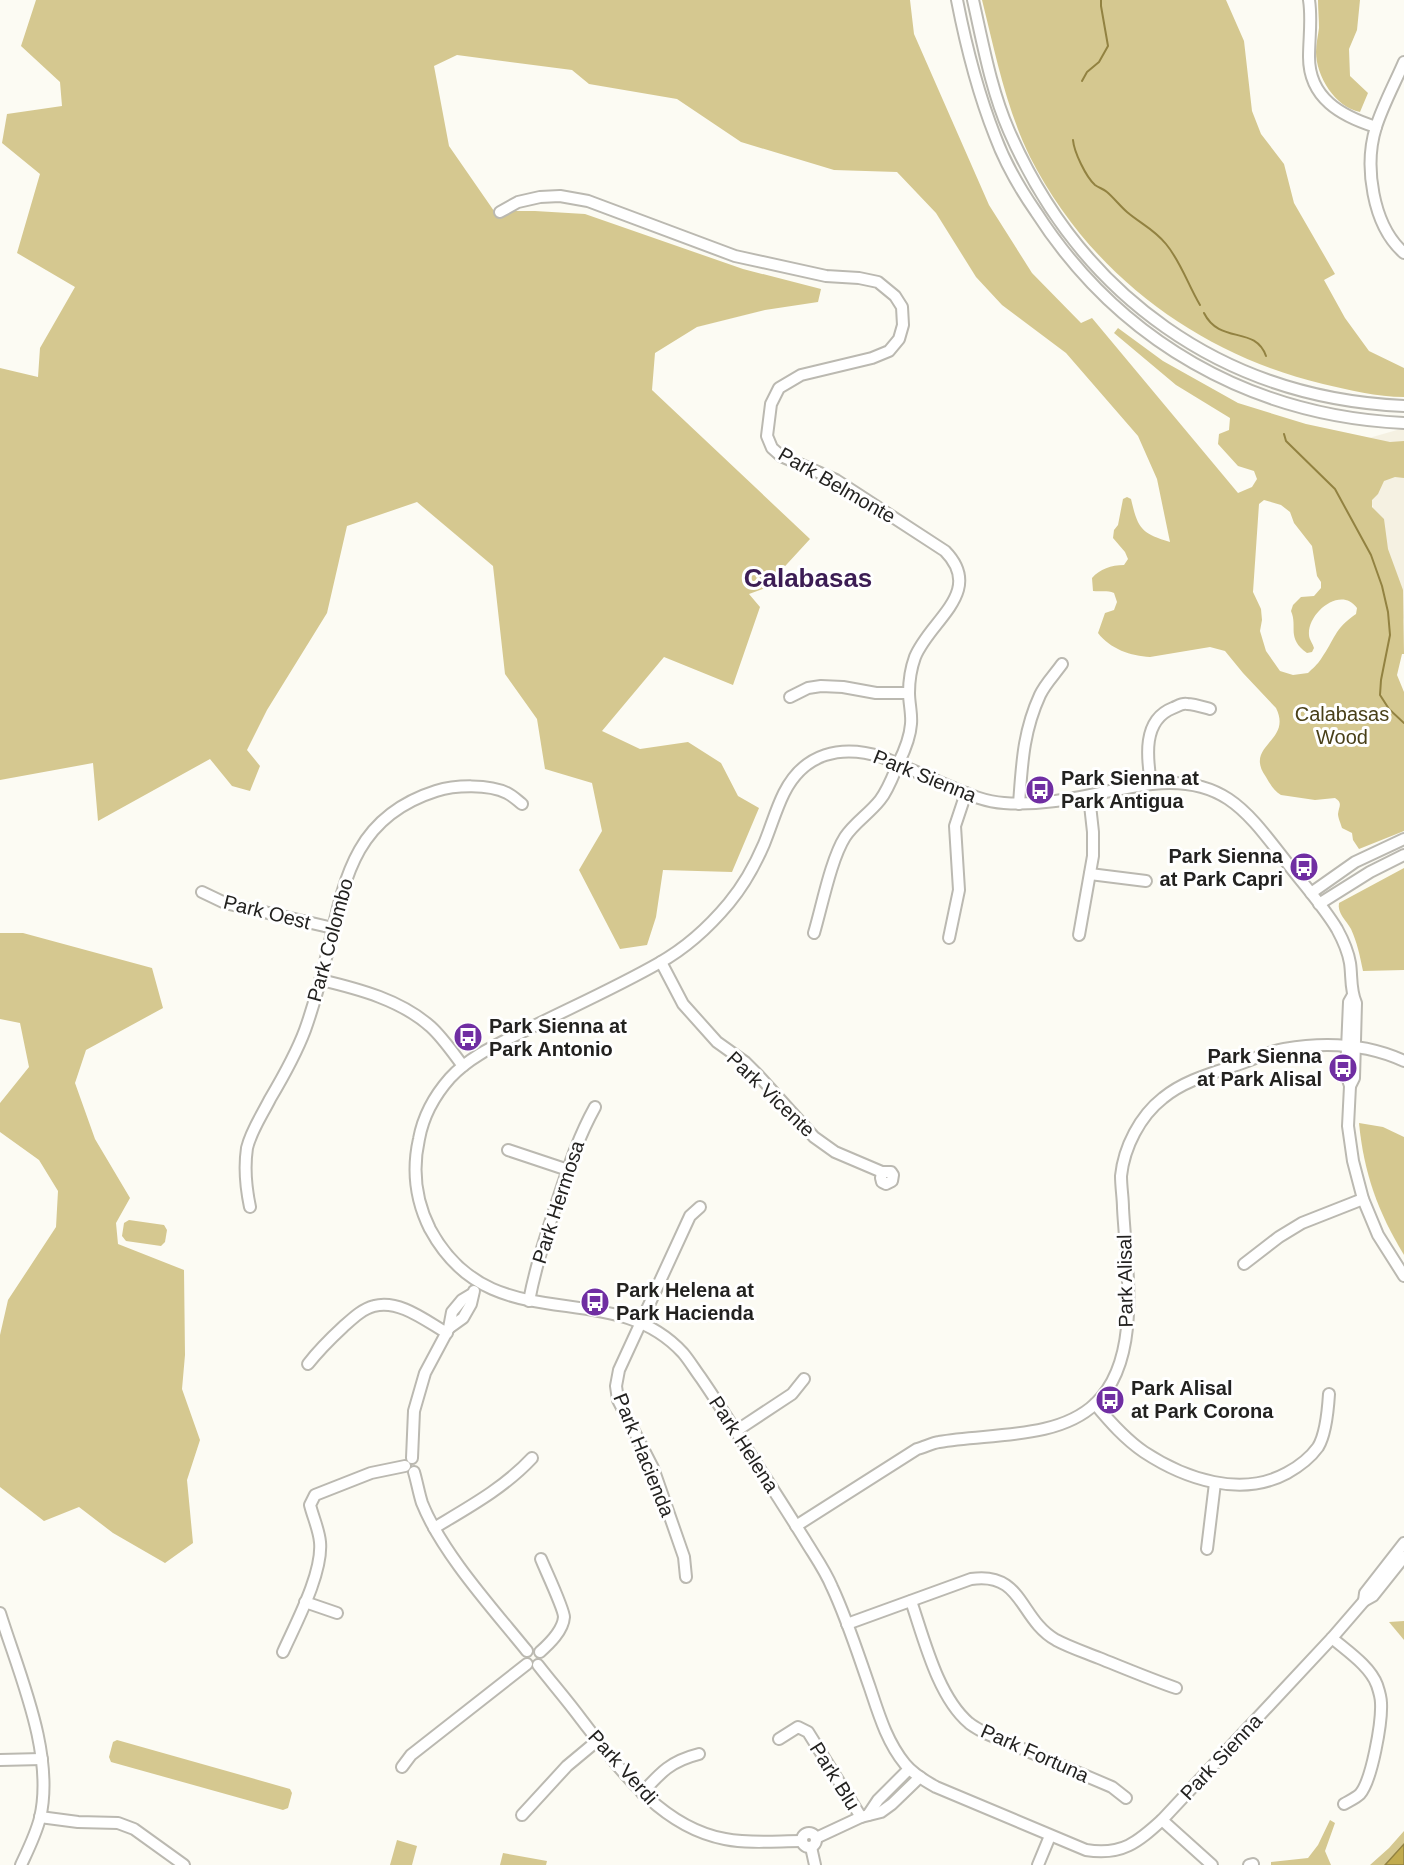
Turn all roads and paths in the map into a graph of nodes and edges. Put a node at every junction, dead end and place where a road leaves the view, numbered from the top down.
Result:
1 (957, 0) edge
2 (973, 0) edge
3 (1309, 0) edge
4 (1404, 62) edge
5 (1376, 127) junction
6 (500, 212) dead end
7 (1404, 253) edge
8 (1404, 406) edge
9 (1404, 423) edge
10 (1062, 664) dead end
11 (909, 693) junction
12 (790, 697) dead end
13 (1210, 709) dead end
14 (898, 764) junction
15 (1151, 784) junction
16 (966, 793) junction
17 (1089, 796) junction
18 (522, 804) dead end
19 (1019, 804) junction
20 (1404, 839) edge
21 (1404, 855) edge
22 (1090, 874) junction
23 (1146, 881) dead end
24 (202, 892) dead end
25 (1311, 893) junction
26 (1319, 904) junction
27 (333, 928) junction
28 (814, 933) dead end
29 (1079, 935) dead end
30 (949, 938) dead end
31 (661, 962) junction
32 (321, 980) junction
33 (1351, 1047) junction
34 (1404, 1061) edge
35 (463, 1066) junction
36 (595, 1107) dead end
37 (427, 1113) joint
38 (508, 1150) dead end
39 (568, 1170) junction
40 (882, 1172) dead end
41 (1364, 1199) junction
42 (250, 1207) dead end
43 (700, 1207) dead end
44 (1244, 1264) dead end
45 (1404, 1276) edge
46 (479, 1283) junction
47 (529, 1301) junction
48 (641, 1322) junction
49 (448, 1330) junction
50 (308, 1364) dead end
51 (804, 1379) dead end
52 (1329, 1394) dead end
53 (1095, 1404) junction
54 (736, 1431) junction
55 (532, 1458) dead end
56 (411, 1466) junction
57 (1215, 1483) junction
58 (796, 1526) junction
59 (434, 1528) junction
60 (1404, 1543) edge
61 (1207, 1549) dead end
62 (541, 1559) dead end
63 (1400, 1561) edge
64 (686, 1577) dead end
65 (910, 1601) junction
66 (305, 1602) junction
67 (0, 1613) edge
68 (337, 1613) dead end
69 (847, 1624) junction
70 (1332, 1638) junction
71 (527, 1651) junction
72 (283, 1652) dead end
73 (540, 1652) junction
74 (532, 1665) junction
75 (1176, 1688) dead end
76 (779, 1739) dead end
77 (597, 1741) junction
78 (699, 1754) dead end
79 (42, 1759) junction
80 (0, 1760) edge
81 (402, 1767) dead end
82 (909, 1769) junction
83 (920, 1778) junction
84 (642, 1793) junction
85 (1126, 1798) dead end
86 (1344, 1804) dead end
87 (522, 1815) dead end
88 (865, 1816) junction
89 (40, 1817) junction
90 (1162, 1820) junction
91 (1050, 1836) junction
92 (810, 1842) junction
93 (21, 1865) edge
94 (184, 1865) edge
95 (815, 1865) edge
96 (1038, 1865) edge
97 (1212, 1865) edge

1 - 9 street
2 - 8 street
3 - 5 street
4 - 5 street
5 - 7 street
6 - 11 street, Park Belmonte
10 - 19 street
11 - 12 street
11 - 14 street, Park Belmonte
13 - 15 street
14 - 16 street, Park Sienna
14 - 28 street, Park Belmonte
14 - 31 street, Park Sienna
15 - 17 street, Park Sienna
15 - 25 street, Park Sienna
16 - 19 street, Park Sienna
16 - 30 street
17 - 19 street, Park Sienna
17 - 22 street
18 - 27 street, Park Colombo
20 - 25 street
21 - 26 street
22 - 23 street
22 - 29 street
24 - 27 street, Park Oest
25 - 26 street, Park Sienna
26 - 33 street, Park Sienna
27 - 32 street, Park Colombo
31 - 35 street, Park Sienna
31 - 40 street, Park Vicente
32 - 35 street
32 - 42 street, Park Colombo
33 - 34 street, Park Alisal
33 - 41 street, Park Sienna
33 - 53 street, Park Alisal
35 - 37 street, Park Sienna
36 - 39 street, Park Hermosa
37 - 46 street, Park Helena
38 - 39 street
39 - 47 street, Park Hermosa
41 - 44 street
41 - 45 street, Park Sienna
43 - 48 street, Park Hacienda
46 - 47 street, Park Helena
46 - 49 street
47 - 48 street, Park Helena
48 - 54 street, Park Helena
48 - 64 street, Park Hacienda
49 - 50 street
49 - 56 street
51 - 54 street
52 - 57 street
53 - 57 street
53 - 58 street, Park Alisal
54 - 58 street, Park Helena
55 - 59 street
56 - 59 street
56 - 66 street
57 - 61 street
58 - 69 street, Park Helena
59 - 71 street
60 - 63 street, Park Sienna
62 - 73 street
63 - 70 street, Park Sienna
65 - 69 street
65 - 75 street
65 - 85 street, Park Fortuna
66 - 68 street
66 - 72 street
67 - 79 street
69 - 82 street, Park Helena
70 - 86 street
70 - 90 street, Park Sienna
71 - 73 street
71 - 74 street
73 - 74 street
74 - 77 street, Park Verdi
74 - 81 street
76 - 88 street, Park Blu
77 - 84 street, Park Verdi
77 - 87 street
78 - 84 street
79 - 80 street
79 - 89 street
82 - 83 street, Park Helena
82 - 88 street, Park Verdi
83 - 88 street, Park Verdi
83 - 91 street, Park Helena
84 - 92 street, Park Verdi
88 - 92 street, Park Verdi
89 - 93 street
89 - 94 street
90 - 91 street, Park Sienna
90 - 97 street
91 - 96 street
92 - 95 street

